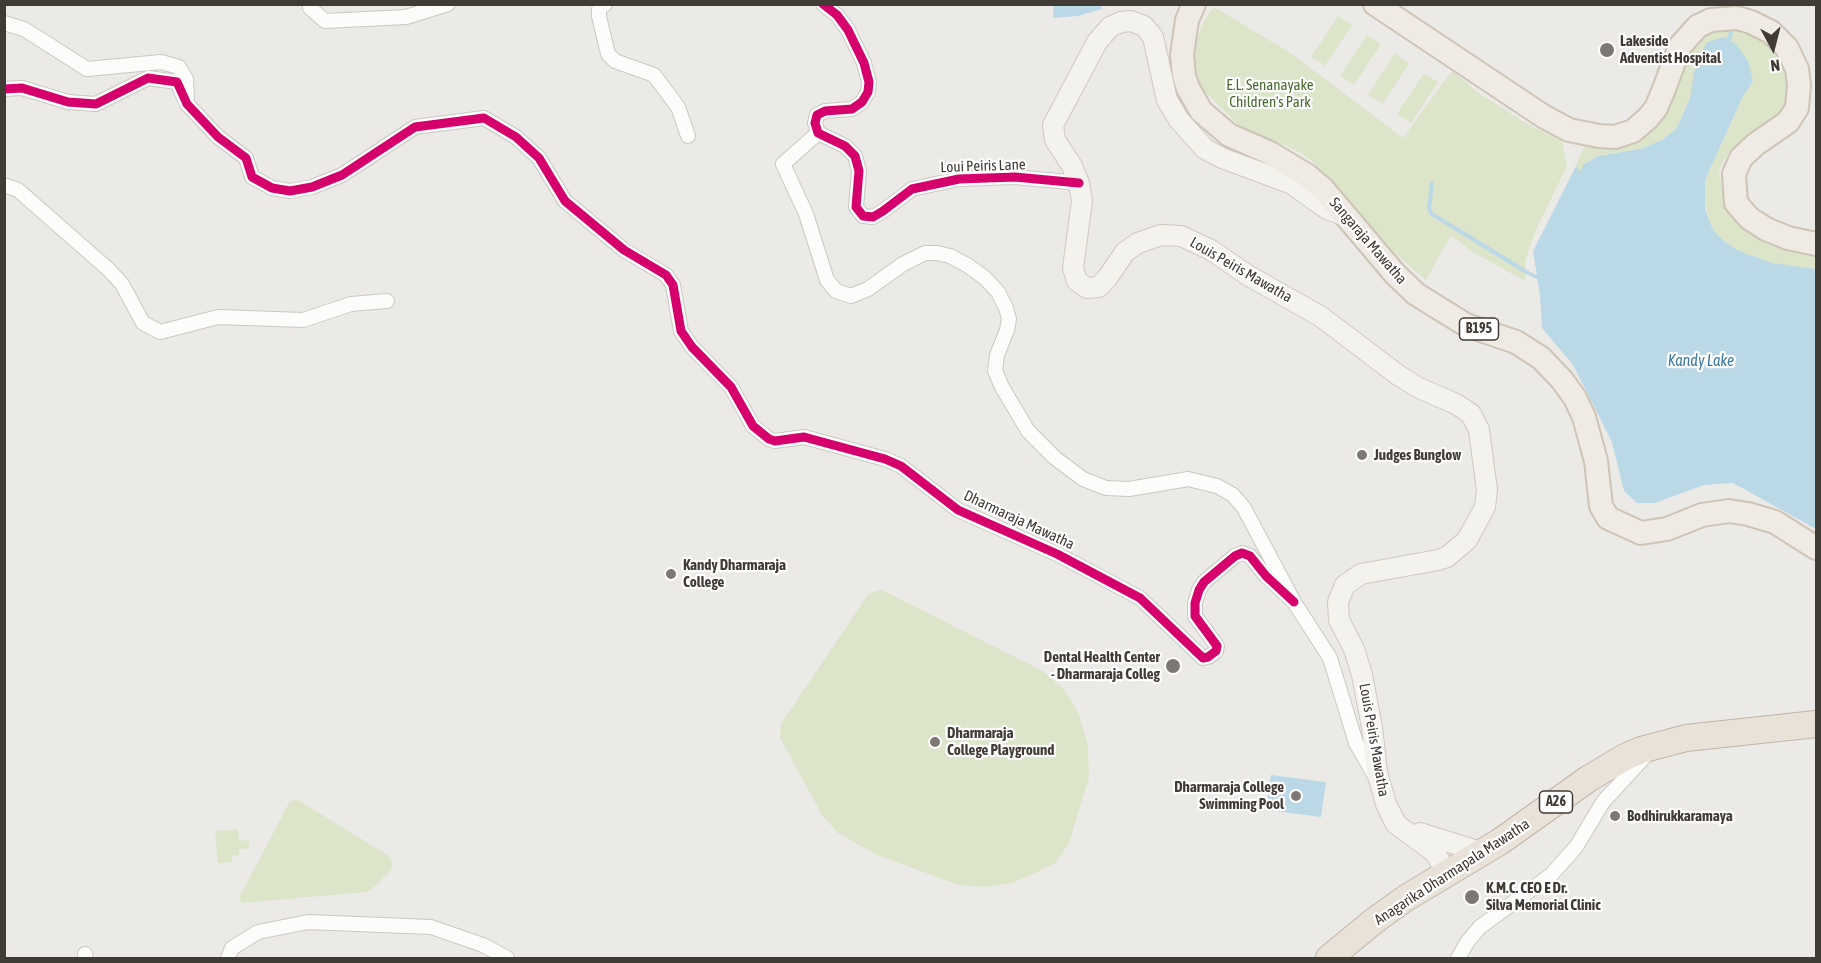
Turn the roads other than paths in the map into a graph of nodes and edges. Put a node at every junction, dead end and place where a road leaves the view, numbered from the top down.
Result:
1 (310, 4) edge
2 (448, 4) edge
3 (605, 4) edge
4 (823, 4) edge
5 (1194, 4) edge
6 (1375, 4) edge
7 (4, 23) edge
8 (4, 89) edge
9 (187, 104) junction
10 (818, 134) junction
11 (688, 136) dead end
12 (1079, 183) junction
13 (4, 185) edge
14 (1346, 216) junction
15 (1816, 244) edge
16 (387, 301) dead end
17 (1816, 548) edge
18 (1294, 602) junction
19 (1816, 724) edge
20 (1653, 747) junction
21 (1379, 784) junction
22 (1389, 810) junction
23 (1481, 852) junction
24 (1447, 872) junction
25 (228, 958) edge
26 (507, 958) edge
27 (1329, 958) edge
28 (1458, 958) edge

1 - 2 street
3 - 11 street
4 - 10 street
5 - 14 main road, Sangaraja Mawatha / B195
6 - 15 main road
7 - 9 street
8 - 9 street, Dharmaraja Mawatha
9 - 18 street, Dharmaraja Mawatha
10 - 12 street, Loui Peiris Lane
10 - 18 street, Dharmaraja Mawatha
12 - 14 main road, Louis Peiris Mawatha
12 - 21 main road, Louis Peiris Mawatha
13 - 16 street
14 - 17 main road, Sangaraja Mawatha / B195
18 - 21 street, Dharmaraja Mawatha
19 - 20 highway, Anagarika Dharmapala Mawatha / A26
20 - 23 highway, Anagarika Dharmapala Mawatha / A26
20 - 28 street
21 - 22 main road, Louis Peiris Mawatha
22 - 23 main road, Louis Peiris Mawatha
22 - 24 main road, Louis Peiris Mawatha
23 - 24 highway, Anagarika Dharmapala Mawatha / A26
24 - 27 highway, Anagarika Dharmapala Mawatha / A26
25 - 26 street

